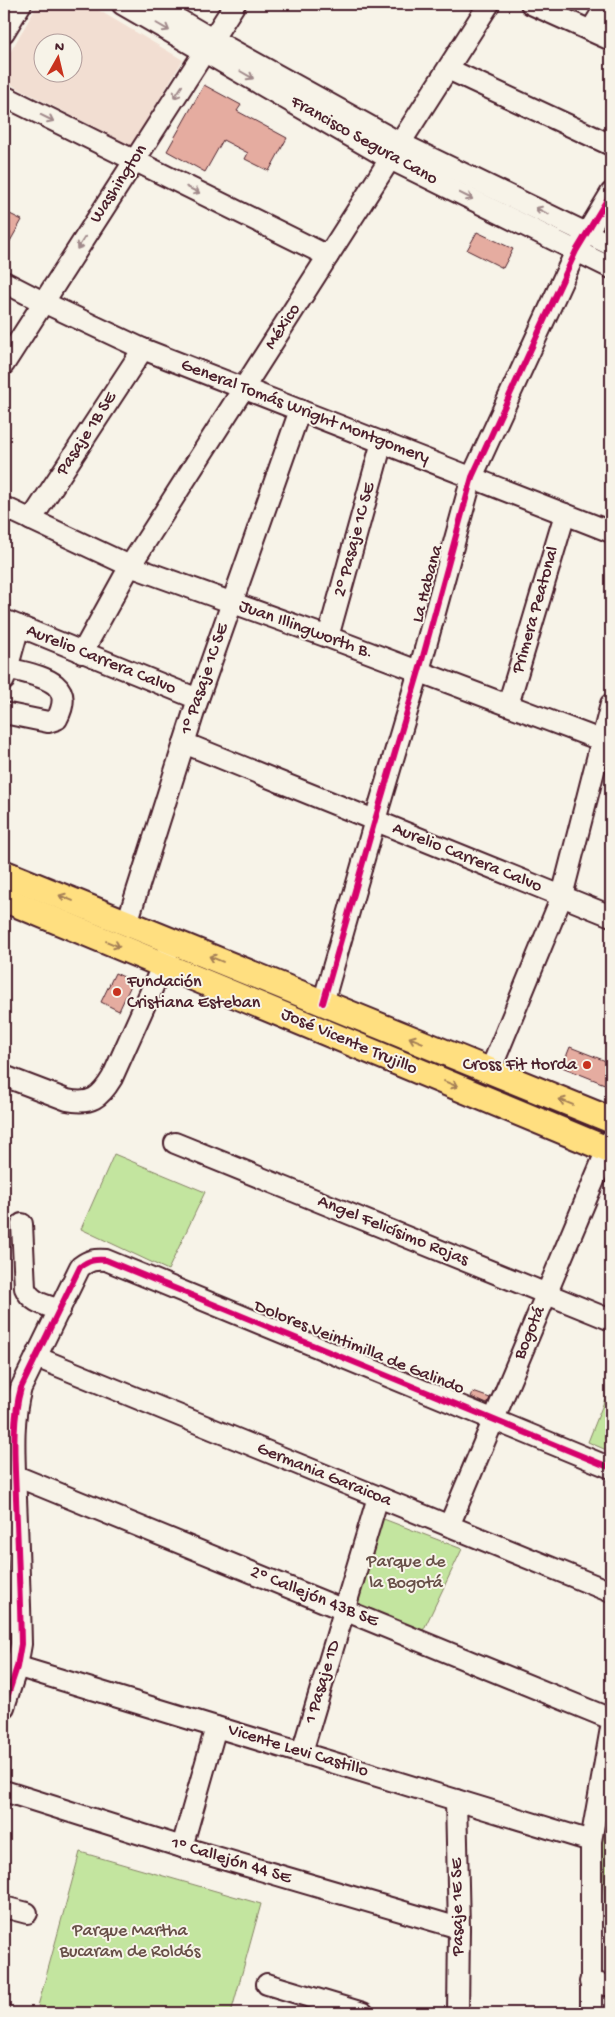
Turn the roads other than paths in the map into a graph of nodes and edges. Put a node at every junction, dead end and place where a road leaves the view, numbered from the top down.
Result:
1 (21, 4) edge
2 (122, 4) edge
3 (152, 4) edge
4 (235, 4) edge
5 (489, 4) edge
6 (531, 4) edge
7 (607, 4) edge
8 (591, 30) junction
9 (4, 32) edge
10 (611, 40) edge
11 (208, 45) junction
12 (448, 69) junction
13 (4, 96) edge
14 (611, 145) edge
15 (396, 151) junction
16 (134, 161) junction
17 (611, 193) edge
18 (586, 232) junction
19 (611, 244) edge
20 (576, 251) junction
21 (328, 256) junction
22 (611, 268) edge
23 (4, 282) edge
24 (43, 302) junction
25 (143, 349) junction
26 (4, 364) edge
27 (244, 388) junction
28 (300, 410) junction
29 (382, 442) junction
30 (472, 477) junction
31 (4, 507) edge
32 (564, 514) junction
33 (31, 520) junction
34 (611, 532) edge
35 (130, 566) junction
36 (232, 602) junction
37 (12, 623) edge
38 (328, 638) junction
39 (82, 652) junction
40 (419, 671) junction
41 (6, 674) edge
42 (198, 699) junction
43 (611, 704) edge
44 (508, 705) junction
45 (4, 713) edge
46 (184, 743) junction
47 (606, 743) edge
48 (374, 820) junction
49 (4, 873) edge
50 (562, 896) junction
51 (4, 899) edge
52 (611, 916) edge
53 (127, 923) junction
54 (173, 942) junction
55 (164, 965) junction
56 (323, 1003) junction
57 (490, 1071) junction
58 (4, 1076) edge
59 (611, 1120) edge
60 (175, 1142) dead end
61 (610, 1147) edge
62 (22, 1224) dead end
63 (547, 1294) junction
64 (60, 1310) junction
65 (611, 1320) edge
66 (36, 1357) junction
67 (494, 1419) junction
68 (611, 1468) edge
69 (16, 1476) junction
70 (378, 1497) junction
71 (449, 1526) junction
72 (611, 1592) edge
73 (345, 1610) junction
74 (10, 1665) edge
75 (4, 1707) edge
76 (611, 1720) edge
77 (216, 1727) junction
78 (611, 1728) edge
79 (302, 1752) junction
80 (4, 1791) edge
81 (456, 1800) junction
82 (591, 1841) junction
83 (182, 1846) junction
84 (4, 1907) edge
85 (27, 1913) dead end
86 (459, 1928) junction
87 (590, 1982) junction
88 (267, 1984) dead end
89 (611, 1986) edge
90 (363, 2013) edge
91 (458, 2013) edge
92 (591, 2013) edge

1 - 9 street
2 -> 11 street, Francisco Segura Cano
3 - 11 street, Francisco Segura Cano
4 - 11 street, Washington
5 - 12 street, México
6 - 8 street
7 - 8 street
8 - 10 street
11 - 15 street, Francisco Segura Cano
11 -> 16 street, Washington
12 - 14 street
12 - 15 street, México
13 -> 16 street
18 -> 15 street, Francisco Segura Cano
15 -> 20 street, Francisco Segura Cano
15 - 21 street, México
16 -> 21 street
16 -> 24 street, Washington
17 - 18 street, La Habana
18 - 19 street, Francisco Segura Cano
18 - 20 street, La Habana
20 - 22 street, Francisco Segura Cano
20 - 30 street, La Habana
21 - 27 street, México
23 - 24 street, General Tomás Wright Montgomery
24 - 25 street, General Tomás Wright Montgomery
24 - 26 street, Washington
25 - 27 street, General Tomás Wright Montgomery
25 - 33 street, Pasaje 1B SE
27 - 28 street, General Tomás Wright Montgomery
27 - 35 street, México
28 - 29 street, General Tomás Wright Montgomery
28 - 36 street, 1° Pasaje 1C SE
29 - 30 street, General Tomás Wright Montgomery
29 - 38 street, 2° Pasaje 1C SE
30 - 32 street, General Tomás Wright Montgomery
30 - 40 street, La Habana
31 - 33 street, Juan Illingworth B.
32 - 34 street, General Tomás Wright Montgomery
32 - 44 street, Primera Peatonal
33 - 35 street, Juan Illingworth B.
35 - 36 street, Juan Illingworth B.
35 - 39 street, México
36 - 38 street, Juan Illingworth B.
36 - 42 street, 1° Pasaje 1C SE
37 - 39 street, Aurelio Carrera Calvo
37 - 41 street
38 - 40 street, Juan Illingworth B.
39 - 42 street, Aurelio Carrera Calvo
40 - 44 street, Juan Illingworth B.
40 - 48 street, La Habana
41 - 45 street
42 - 46 street, 1° Pasaje 1C SE
43 - 47 street
44 - 47 street, Juan Illingworth B.
46 - 48 street, Aurelio Carrera Calvo
46 - 53 street, 1° Pasaje 1C SE
47 - 50 street
48 - 50 street, Aurelio Carrera Calvo
48 - 56 street, La Habana
53 -> 49 main road, José Vicente Trujillo
50 - 52 street, Aurelio Carrera Calvo
50 - 57 street
51 -> 55 main road, José Vicente Trujillo
53 - 54 main road, José Vicente Trujillo
54 - 55 street
56 -> 54 main road, José Vicente Trujillo
55 - 58 street
55 -> 61 main road, José Vicente Trujillo
57 -> 56 main road, José Vicente Trujillo
59 -> 57 main road, José Vicente Trujillo
60 - 63 street, Angel Felicísimo Rojas
61 - 63 street, Bogotá
62 - 64 street
63 - 65 street, Angel Felicísimo Rojas
63 - 67 street, Bogotá
64 - 66 street
64 - 67 street, Dolores Veintimilla de Galindo
66 - 69 street
66 - 70 street, Germania Garaicoa
67 - 68 street, Dolores Veintimilla de Galindo
67 - 71 street, Bogotá
69 - 73 street, 2º Callejón 43B SE
69 - 74 street
70 - 71 street, Germania Garaicoa
70 - 73 street, 1 Pasaje 1D
71 - 72 street, Germania Garaicoa
73 - 76 street, 2º Callejón 43B SE
73 - 79 street, 1 Pasaje 1D
74 - 75 street
74 - 77 street, Vicente Levi Castillo
77 - 79 street, Vicente Levi Castillo
77 - 83 street
78 - 82 street
79 - 81 street, Vicente Levi Castillo
80 - 83 street, 1º Callejón 44 SE
81 - 82 street, Vicente Levi Castillo
81 - 86 street, Pasaje 1E SE
82 - 87 street
83 - 86 street, 1º Callejón 44 SE
84 - 85 street
86 - 91 street, Pasaje 1E SE
87 - 89 street
87 - 92 street
88 - 90 street

